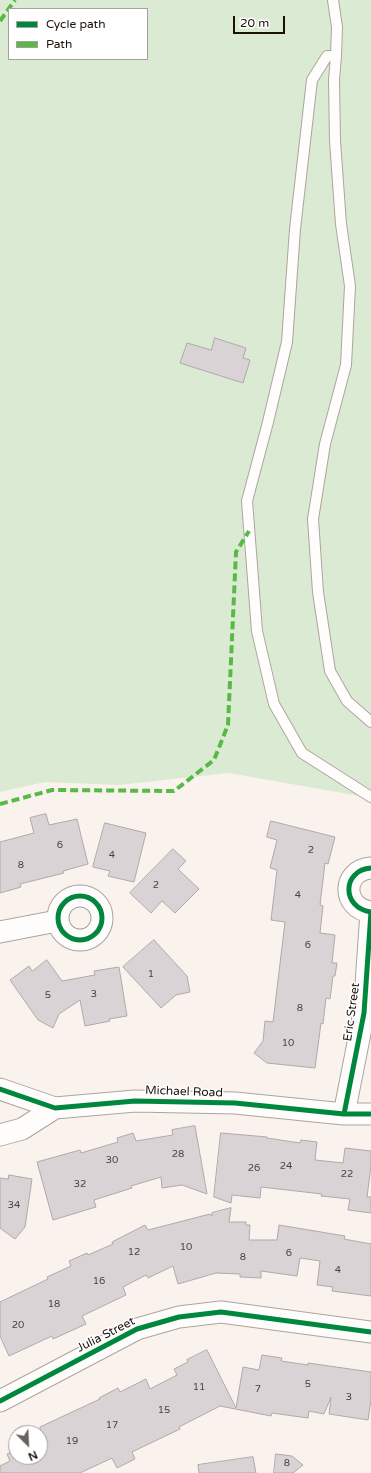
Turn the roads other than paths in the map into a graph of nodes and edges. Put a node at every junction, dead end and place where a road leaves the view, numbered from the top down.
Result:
1 (333, 0) edge
2 (336, 56) junction
3 (371, 722) edge
4 (371, 797) edge
5 (371, 868) edge
6 (57, 921) dead end
7 (0, 932) edge
8 (0, 1089) edge
9 (54, 1108) junction
10 (344, 1114) junction
11 (371, 1114) edge
12 (0, 1135) edge
13 (371, 1332) edge
14 (0, 1401) edge

1 - 2 lane
2 - 3 lane
2 - 4 lane
5 - 10 street, Eric Street
6 - 7 street
8 - 9 street, Michael Road
9 - 10 street, Michael Road
9 - 12 street, Michael Road
10 - 11 street, Michael Road
13 - 14 street, Julia Street

